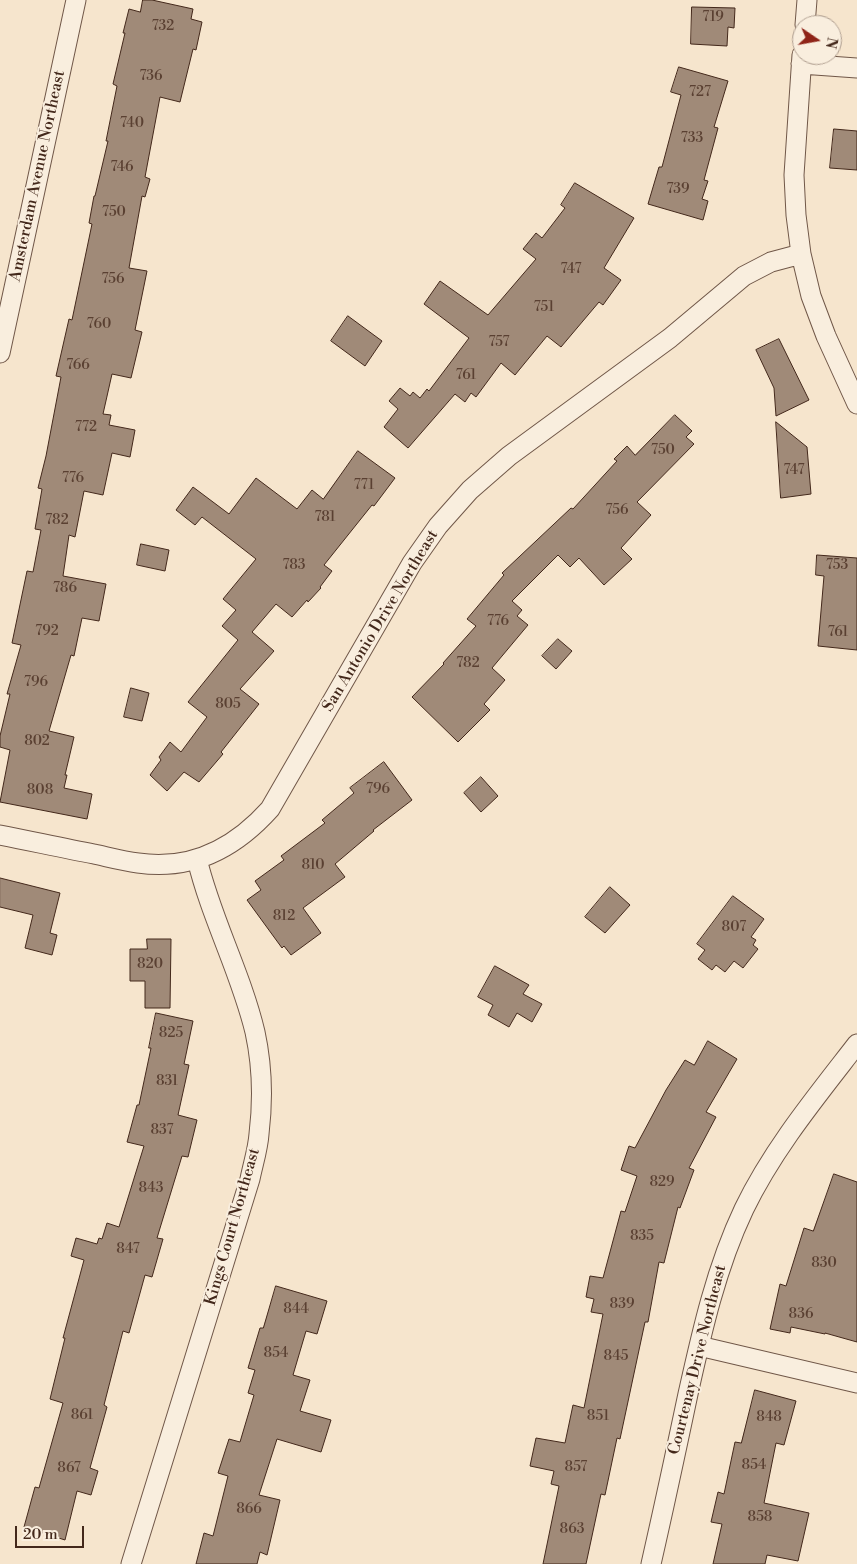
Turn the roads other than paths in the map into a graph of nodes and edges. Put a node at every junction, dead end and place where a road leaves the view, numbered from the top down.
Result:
1 (76, 0) edge
2 (807, 0) edge
3 (806, 15) edge
4 (802, 65) edge
5 (836, 65) edge
6 (857, 68) edge
7 (801, 254) junction
8 (0, 353) edge
9 (857, 404) edge
10 (0, 835) edge
11 (197, 859) junction
12 (857, 1044) edge
13 (699, 1346) junction
14 (857, 1383) edge
15 (131, 1564) edge
16 (651, 1564) edge

1 - 8 street, Amsterdam Avenue Northeast
2 - 3 street
4 - 7 street
5 - 6 street
7 - 9 street
7 - 11 street, San Antonio Drive Northeast
10 - 11 street, San Antonio Drive Northeast
11 - 15 street, Kings Court Northeast
12 - 13 street, Courtenay Drive Northeast
13 - 14 street
13 - 16 street, Courtenay Drive Northeast

